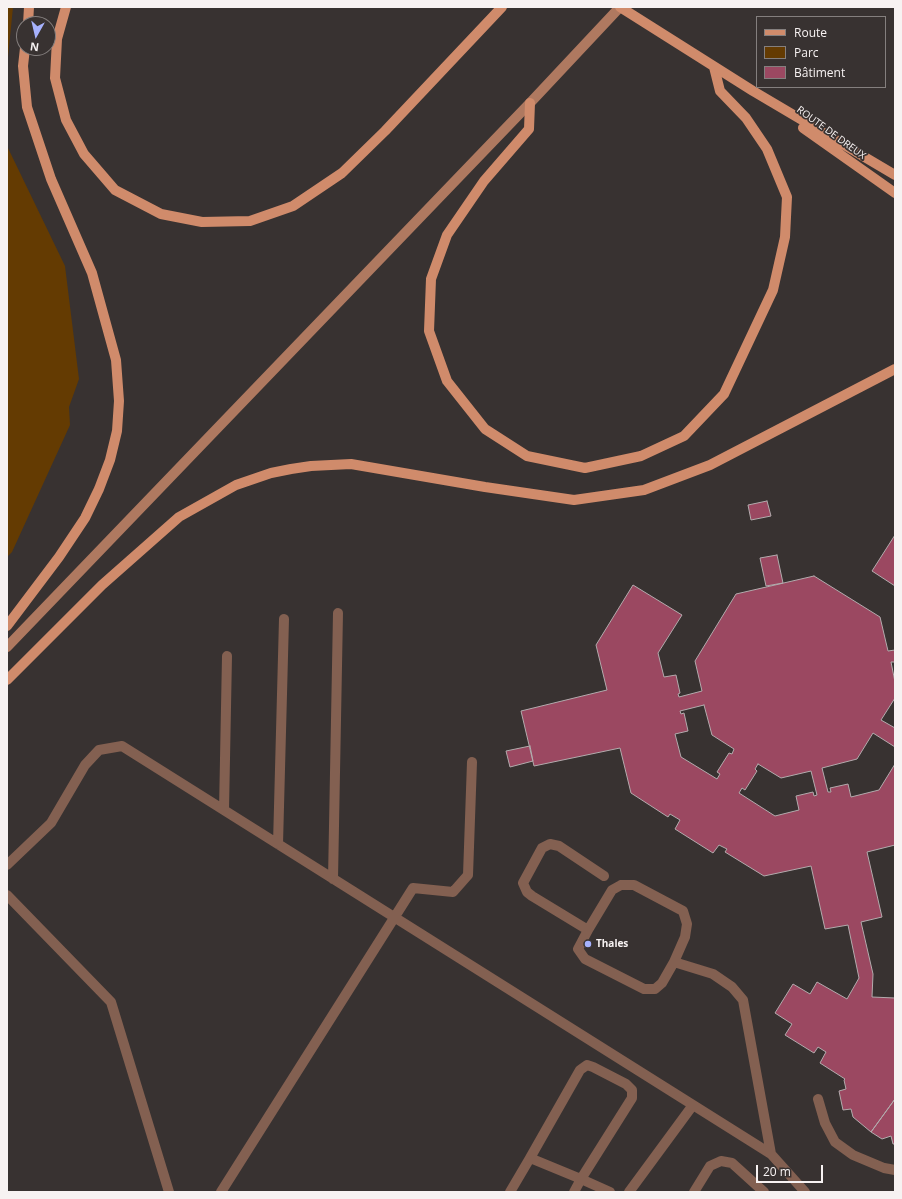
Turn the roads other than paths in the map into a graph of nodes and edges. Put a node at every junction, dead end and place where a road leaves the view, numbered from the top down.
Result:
1 (66, 7) edge
2 (502, 7) edge
3 (620, 7) edge
4 (24, 56) edge
5 (714, 67) junction
6 (753, 91) junction
7 (530, 103) junction
8 (895, 175) edge
9 (895, 193) edge
10 (895, 369) edge
11 (338, 613) dead end
12 (284, 619) dead end
13 (7, 626) edge
14 (7, 647) edge
15 (227, 656) dead end
16 (7, 680) edge
17 (472, 762) dead end
18 (224, 810) junction
19 (278, 844) junction
20 (7, 864) edge
21 (604, 876) dead end
22 (333, 879) junction
23 (7, 895) edge
24 (394, 917) junction
25 (588, 930) junction
26 (674, 962) junction
27 (818, 1099) dead end
28 (693, 1105) junction
29 (771, 1154) junction
30 (530, 1158) junction
31 (895, 1170) edge
32 (581, 1179) junction
33 (169, 1192) edge
34 (221, 1192) edge
35 (510, 1192) edge
36 (574, 1192) edge
37 (610, 1192) edge
38 (629, 1192) edge
39 (694, 1192) edge
40 (764, 1192) edge
41 (805, 1192) edge

1 - 2 main road
3 - 5 main road, ROUTE DE DREUX
3 - 7 main road
4 - 13 main road
5 - 6 main road, ROUTE DE DREUX
5 - 7 main road
6 - 8 main road, ROUTE DE DREUX
6 - 9 main road, ROUTE DE DREUX
7 - 14 main road
10 - 16 main road
11 - 22 lane
12 - 19 lane
15 - 18 lane
17 - 24 lane
18 - 19 lane
18 - 20 lane
19 - 22 lane
21 - 25 lane
22 - 24 lane
23 - 33 lane
24 - 28 lane
24 - 34 lane
25 - 26 lane
25 - 26 lane
26 - 29 lane
27 - 31 lane
28 - 29 lane
28 - 38 lane
29 - 41 lane
30 - 32 lane
30 - 32 lane
30 - 35 lane
32 - 36 lane
32 - 37 lane
39 - 40 lane

